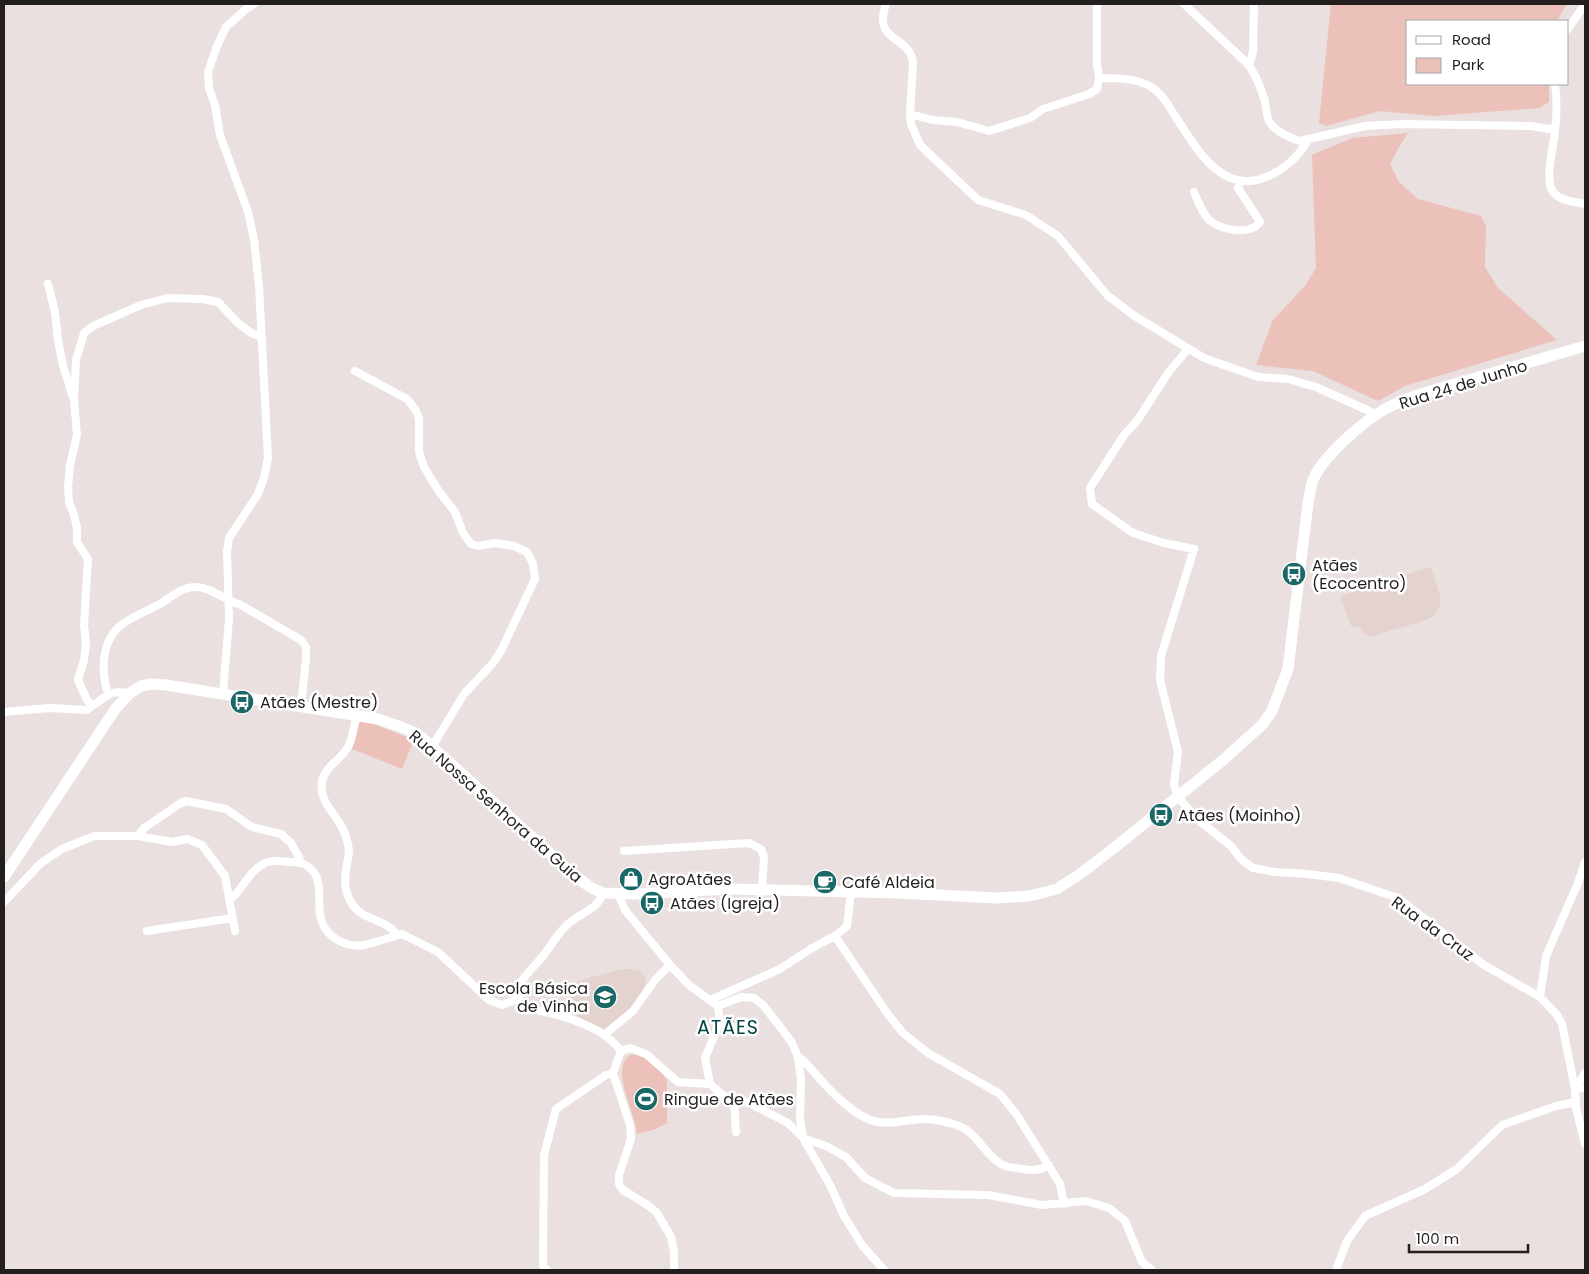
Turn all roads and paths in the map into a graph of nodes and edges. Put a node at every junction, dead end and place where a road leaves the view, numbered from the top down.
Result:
1 (254, 4) edge
2 (886, 4) edge
3 (1097, 4) edge
4 (1184, 4) edge
5 (1254, 4) edge
6 (1585, 4) edge
7 (1569, 28) edge
8 (1249, 65) junction
9 (1099, 78) junction
10 (1555, 85) edge
11 (910, 114) junction
12 (1556, 130) junction
13 (1308, 140) junction
14 (1240, 181) junction
15 (1194, 192) dead end
16 (1585, 204) edge
17 (48, 284) dead end
18 (262, 337) junction
19 (1585, 346) edge
20 (1188, 349) junction
21 (355, 371) dead end
22 (74, 399) junction
23 (1378, 414) junction
24 (229, 601) junction
25 (108, 693) junction
26 (130, 693) junction
27 (223, 694) junction
28 (92, 706) junction
29 (301, 706) junction
30 (4, 712) edge
31 (357, 716) junction
32 (432, 746) junction
33 (1178, 796) junction
34 (138, 836) junction
35 (624, 851) dead end
36 (1585, 862) edge
37 (302, 863) junction
38 (4, 877) edge
39 (762, 889) junction
40 (851, 892) junction
41 (603, 893) junction
42 (618, 894) junction
43 (230, 899) junction
44 (4, 902) edge
45 (233, 918) junction
46 (147, 931) dead end
47 (235, 931) dead end
48 (398, 935) junction
49 (835, 936) junction
50 (670, 965) junction
51 (1540, 997) junction
52 (518, 999) junction
53 (710, 1000) junction
54 (718, 1006) junction
55 (604, 1035) junction
56 (621, 1051) junction
57 (798, 1057) junction
58 (613, 1073) junction
59 (1585, 1073) edge
60 (710, 1084) junction
61 (1585, 1088) edge
62 (1575, 1089) junction
63 (734, 1100) junction
64 (1576, 1102) junction
65 (736, 1132) dead end
66 (802, 1138) junction
67 (1585, 1144) edge
68 (1049, 1166) junction
69 (1064, 1204) junction
70 (547, 1270) edge
71 (674, 1270) edge
72 (884, 1270) edge
73 (1152, 1270) edge
74 (1336, 1270) edge

1 - 18 street
2 - 11 street
3 - 9 street
4 - 8 street
5 - 8 street
6 - 7 street
8 - 13 street
9 - 11 street
9 - 14 street
10 - 12 street
11 - 20 street
12 - 13 street
12 - 16 street
13 - 14 street
14 - 15 street
17 - 22 street
18 - 22 street
18 - 24 street
19 - 23 main road, Rua 24 de Junho
20 - 23 street
20 - 33 street
21 - 32 street
22 - 28 street
23 - 33 main road, Rua 24 de Junho
24 - 25 street
24 - 27 street
24 - 29 street
25 - 26 street
25 - 28 street
26 - 27 main road, Rua Nossa Senhora da Guia
26 - 38 main road, Rua Nossa Senhora da Guia
27 - 29 main road, Rua Nossa Senhora da Guia
28 - 30 street
29 - 31 main road, Rua Nossa Senhora da Guia
31 - 32 main road, Rua Nossa Senhora da Guia
31 - 48 street
32 - 41 main road, Rua Nossa Senhora da Guia
33 - 40 main road, Rua Nossa Senhora da Guia
33 - 51 street, Rua da Cruz
34 - 37 street
34 - 43 street
34 - 44 street
35 - 39 street
36 - 51 street
37 - 43 street
37 - 48 street
39 - 40 main road, Rua Nossa Senhora da Guia
39 - 42 main road, Rua Nossa Senhora da Guia
40 - 49 street
41 - 42 main road, Rua Nossa Senhora da Guia
41 - 52 street
42 - 50 street
43 - 45 street
45 - 46 street
45 - 47 street
48 - 52 street
49 - 53 street
49 - 68 street
50 - 53 street
50 - 55 street
51 - 62 street, Rua da Cruz
52 - 55 street
53 - 54 street
54 - 57 street
54 - 60 street
55 - 56 street
56 - 58 street
56 - 60 street
57 - 66 street
57 - 68 street
58 - 70 street
58 - 71 street
59 - 62 street
60 - 63 street
61 - 62 street
62 - 64 street, Rua da Cruz
63 - 65 street
63 - 66 street
64 - 67 street, Rua da Cruz
64 - 74 street
66 - 69 street
66 - 72 street
68 - 69 street
69 - 73 street

